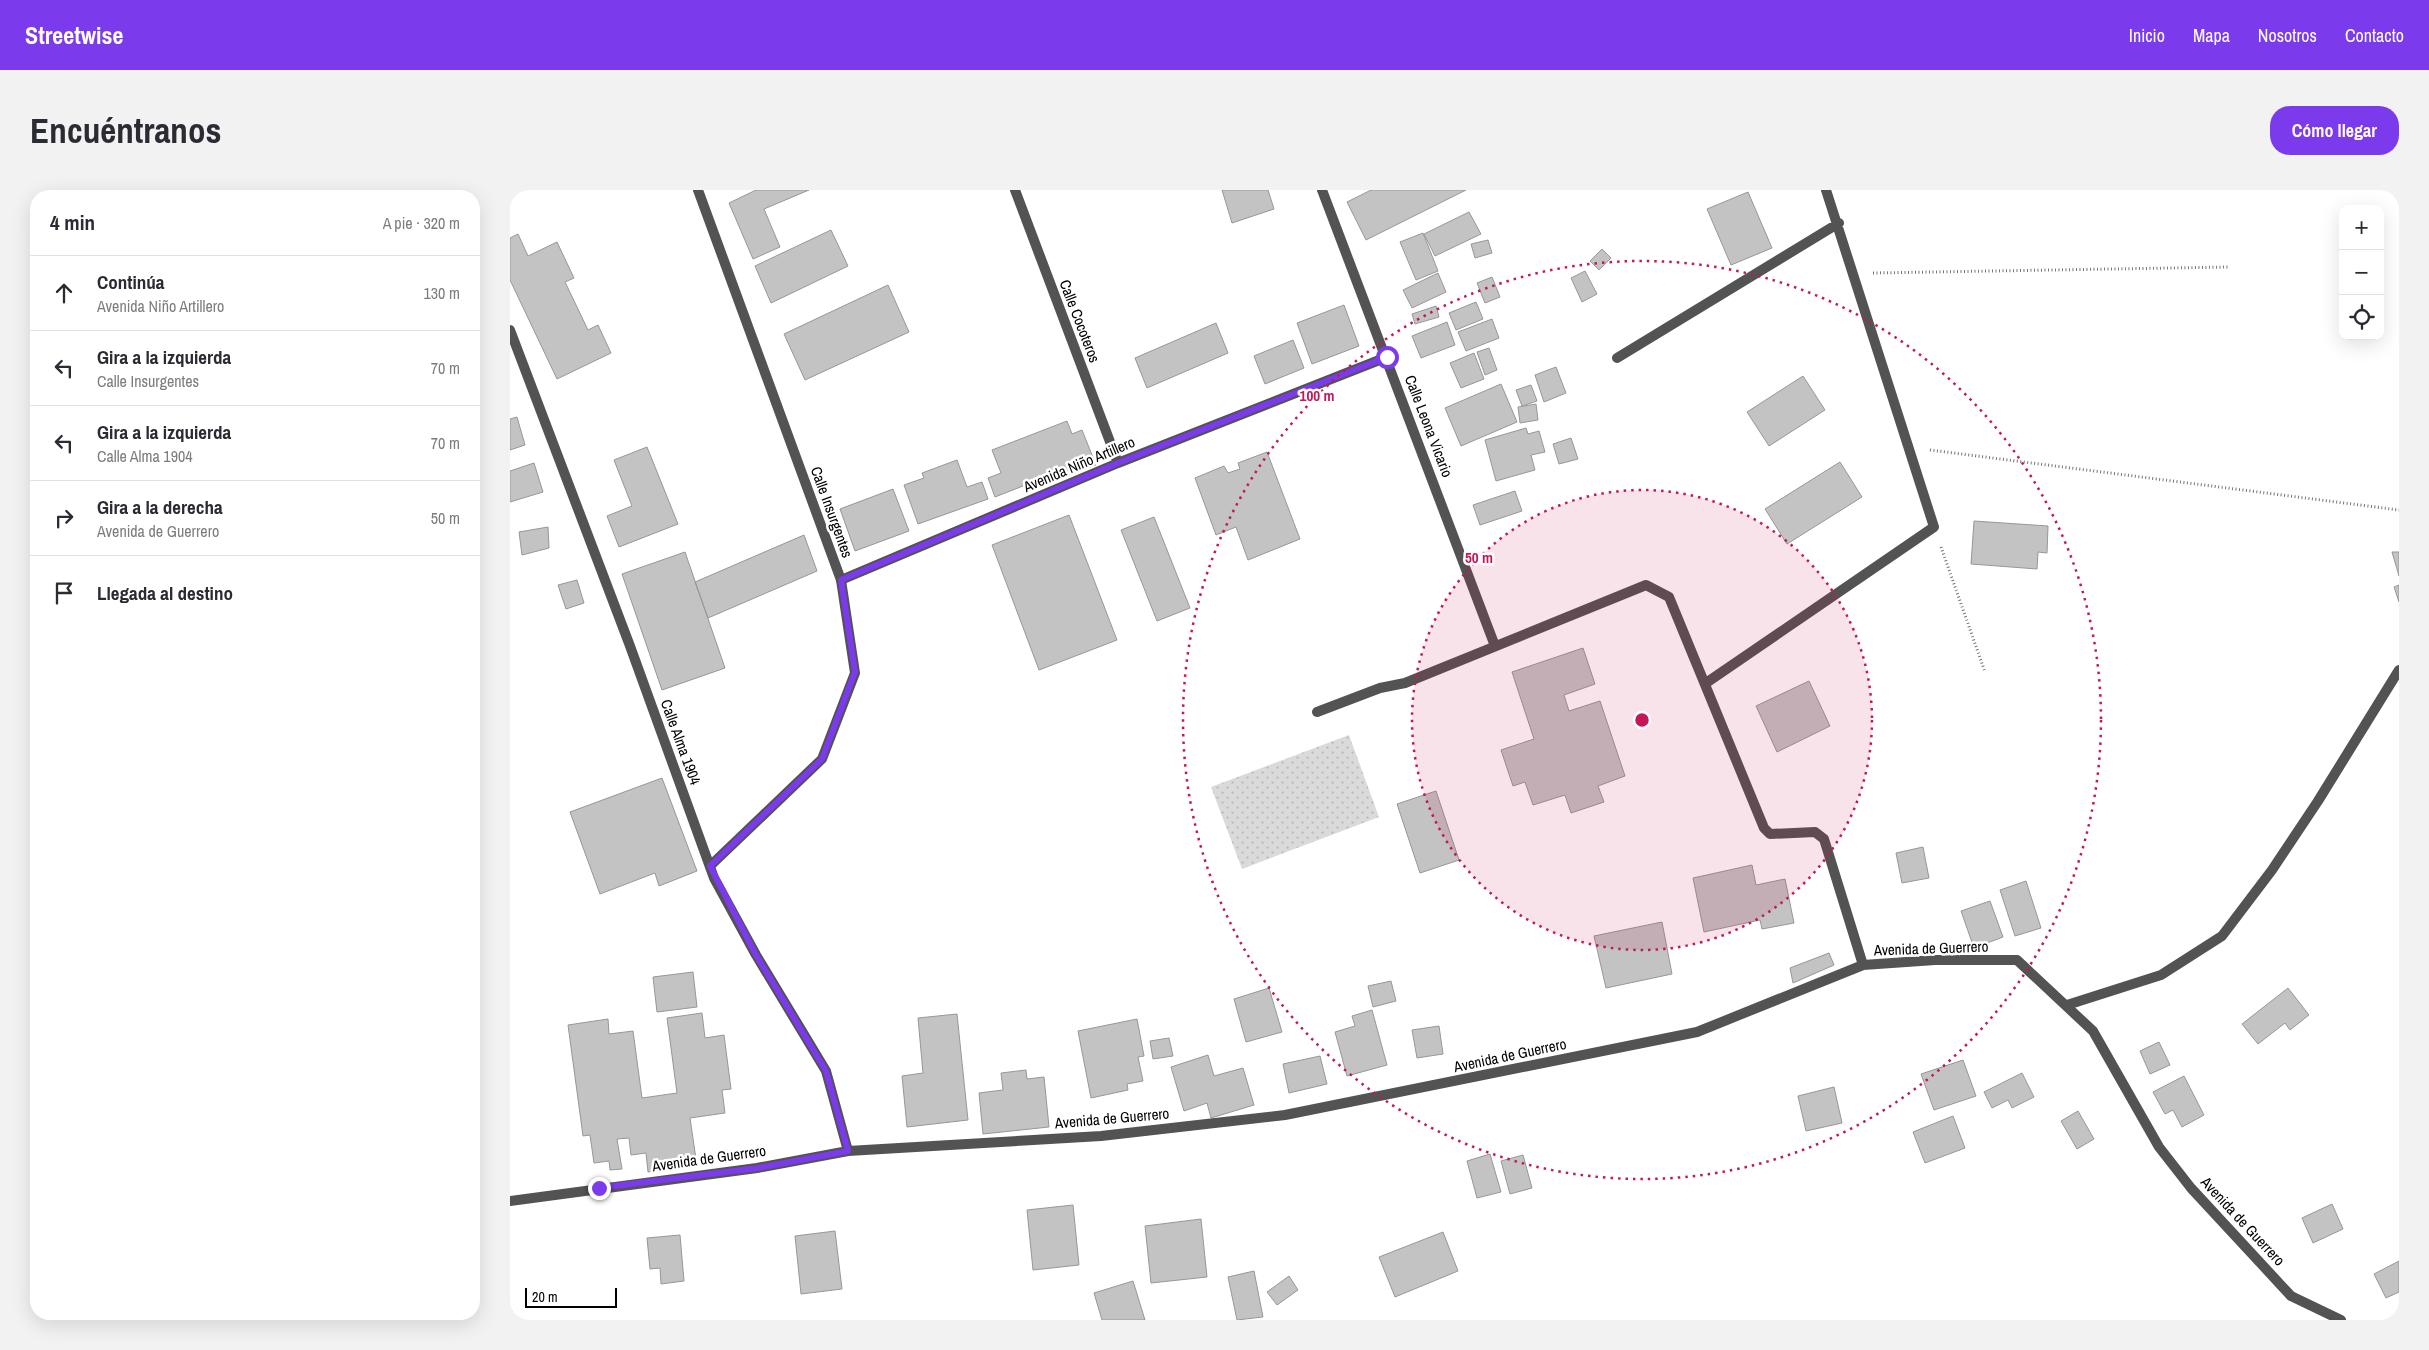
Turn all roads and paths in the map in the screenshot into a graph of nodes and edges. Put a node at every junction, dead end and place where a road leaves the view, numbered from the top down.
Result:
1 (698, 190) edge
2 (1015, 190) edge
3 (1322, 190) edge
4 (1826, 190) edge
5 (1839, 223) junction
6 (2230, 267) dead end
7 (1852, 273) junction
8 (510, 330) edge
9 (1387, 357) junction
10 (1617, 358) dead end
11 (1910, 448) junction
12 (1118, 463) junction
13 (2399, 510) edge
14 (1934, 527) junction
15 (841, 580) junction
16 (1495, 646) junction
17 (2399, 670) edge
18 (1985, 672) dead end
19 (1706, 683) junction
20 (1317, 712) dead end
21 (710, 866) junction
22 (1863, 966) junction
23 (2067, 1005) junction
24 (848, 1151) junction
25 (510, 1201) edge
26 (2341, 1320) edge

1 - 15 street, Calle Insurgentes
2 - 12 street, Calle Cocoteros
3 - 9 street, Calle Leona Vicario
4 - 5 street
5 - 7 street
5 - 10 street
6 - 7 path
7 - 11 street
8 - 21 street, Calle Alma 1904
9 - 12 street, Avenida Niño Artillero
9 - 16 street, Calle Leona Vicario
11 - 13 path
11 - 14 street
12 - 15 street, Avenida Niño Artillero
14 - 18 path
14 - 19 street
15 - 21 street, Calle Insurgentes
16 - 19 street
16 - 20 street
17 - 23 street
19 - 22 street
21 - 24 street, Calle Alma 1904
22 - 23 street, Avenida de Guerrero
22 - 24 street, Avenida de Guerrero
23 - 26 street, Avenida de Guerrero
24 - 25 street, Avenida de Guerrero

